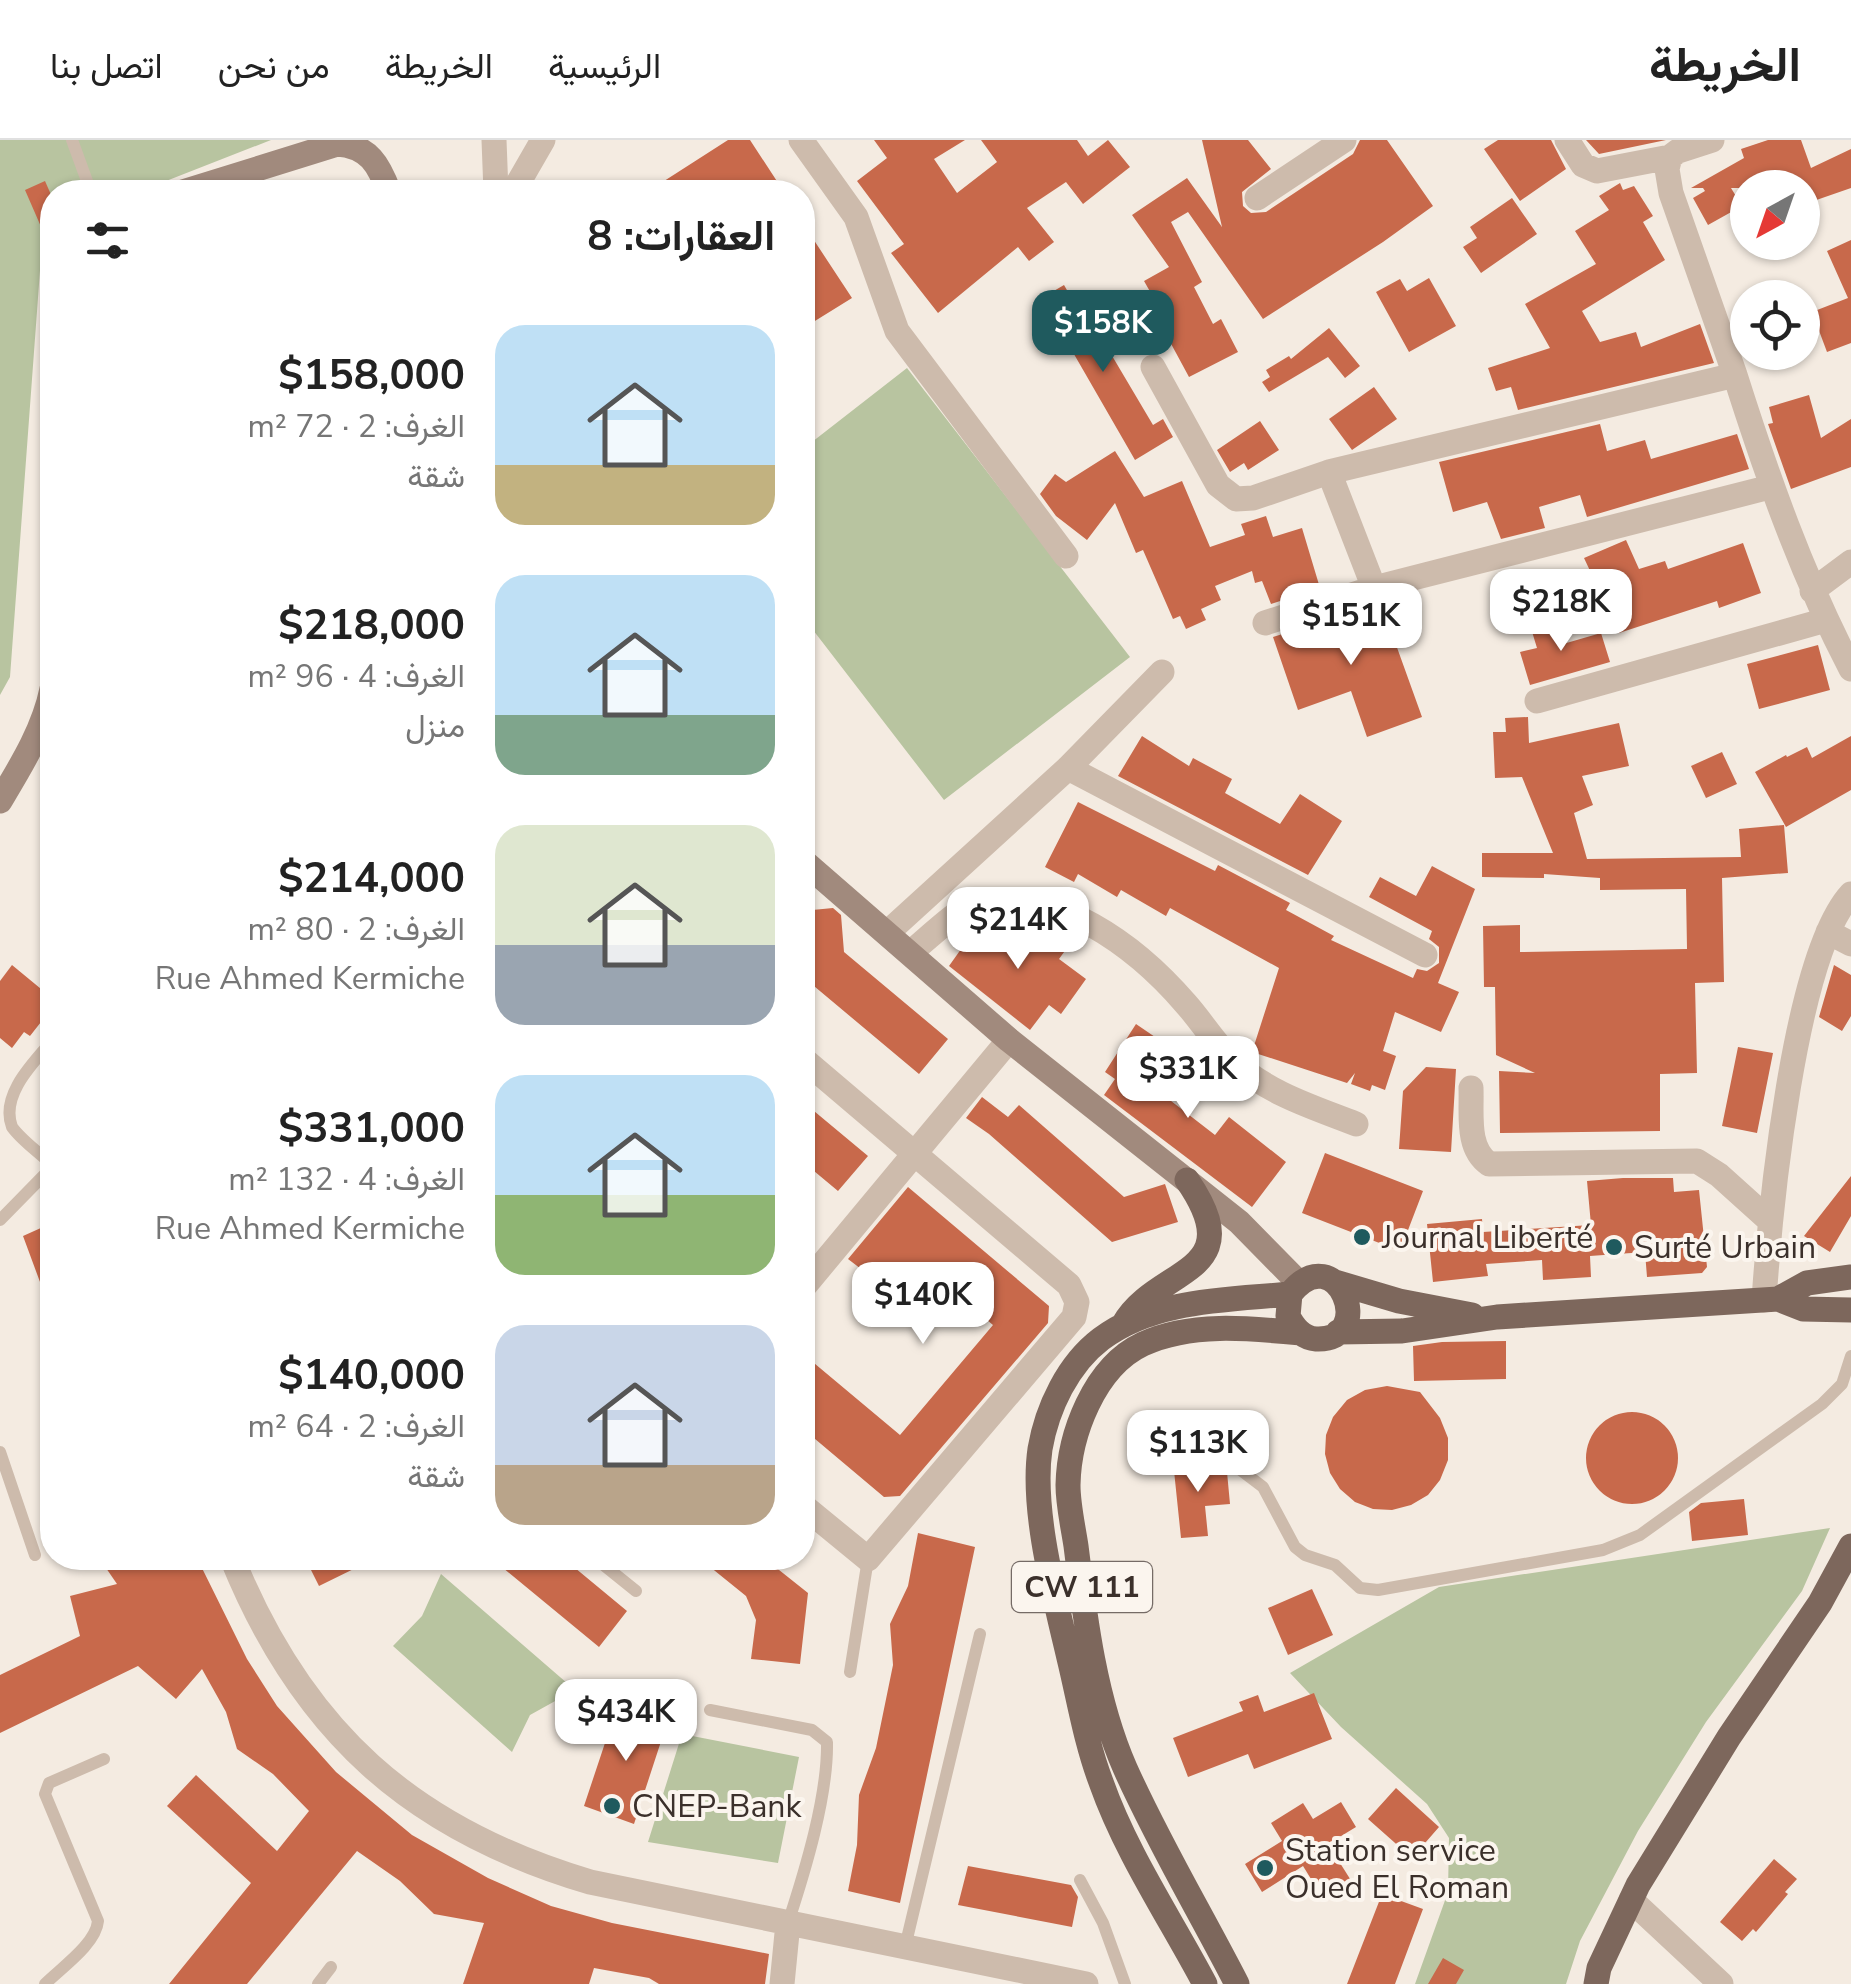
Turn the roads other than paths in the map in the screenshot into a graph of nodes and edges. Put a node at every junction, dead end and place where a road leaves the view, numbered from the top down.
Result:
1 (72, 140) edge
2 (494, 140) edge
3 (543, 140) edge
4 (802, 140) edge
5 (1344, 140) edge
6 (1567, 140) edge
7 (1712, 140) edge
8 (348, 142) edge
9 (1670, 157) junction
10 (87, 180) edge
11 (220, 180) edge
12 (383, 180) edge
13 (496, 180) edge
14 (520, 180) edge
15 (1258, 198) dead end
16 (1153, 367) dead end
17 (1735, 375) junction
18 (1329, 472) junction
19 (1770, 486) junction
20 (1066, 556) dead end
21 (1851, 562) edge
22 (1374, 588) junction
23 (1812, 591) junction
24 (1826, 620) junction
25 (1265, 623) dead end
26 (1851, 669) edge
27 (1162, 672) dead end
28 (1537, 701) dead end
29 (40, 724) edge
30 (1068, 768) junction
31 (0, 800) edge
32 (815, 871) edge
33 (1851, 894) edge
34 (886, 933) junction
35 (1839, 938) edge
36 (910, 953) junction
37 (1425, 955) dead end
38 (1009, 1040) junction
39 (40, 1054) edge
40 (815, 1069) edge
41 (1471, 1088) dead end
42 (1356, 1124) dead end
43 (40, 1154) edge
44 (914, 1154) junction
45 (40, 1178) edge
46 (1187, 1180) junction
47 (0, 1220) edge
48 (1769, 1220) junction
49 (815, 1272) edge
50 (1851, 1277) edge
51 (1335, 1282) junction
52 (1294, 1289) junction
53 (1771, 1300) junction
54 (1851, 1310) edge
55 (1496, 1317) junction
56 (1122, 1326) junction
57 (1338, 1332) junction
58 (1300, 1333) junction
59 (1851, 1356) edge
60 (1142, 1418) dead end
61 (0, 1452) edge
62 (815, 1515) edge
63 (1851, 1546) edge
64 (35, 1555) dead end
65 (868, 1559) junction
66 (237, 1570) edge
67 (610, 1570) edge
68 (636, 1591) dead end
69 (980, 1634) dead end
70 (850, 1672) dead end
71 (710, 1710) dead end
72 (104, 1758) dead end
73 (1080, 1880) dead end
74 (1631, 1900) junction
75 (788, 1923) junction
76 (904, 1947) junction
77 (330, 1967) dead end
78 (45, 1984) edge
79 (318, 1984) edge
80 (782, 1984) edge
81 (1086, 1984) edge
82 (1125, 1984) edge
83 (1205, 1984) edge
84 (1237, 1984) edge
85 (1596, 1984) edge
86 (1722, 1984) edge

1 - 10 lane
2 - 13 street
3 - 14 street
4 - 20 street
5 - 15 street
6 - 9 street
7 - 9 street
8 - 11 main road
8 - 12 main road
9 - 17 street
16 - 18 street
17 - 18 street
17 - 19 street
18 - 22 street
19 - 22 street
19 - 23 street
21 - 23 street
22 - 25 street
23 - 24 street
24 - 26 street
24 - 28 street
27 - 30 street
29 - 31 main road
30 - 34 street
30 - 37 street
32 - 34 main road
33 - 35 street
34 - 36 main road
35 - 48 street
36 - 38 main road
36 - 42 street
38 - 44 street
38 - 46 main road
39 - 43 lane
40 - 44 street
41 - 48 street
44 - 49 street
44 - 65 street
45 - 47 lane
46 - 52 main road
46 - 56 main road
48 - 53 street
50 - 53 main road
51 - 52 main road
51 - 55 main road
51 - 57 main road
52 - 56 main road
52 - 58 main road
53 - 54 main road
53 - 55 main road
55 - 57 main road
56 - 83 main road
57 - 58 main road
58 - 84 main road, CW 111
59 - 60 lane
61 - 64 lane
62 - 65 street
63 - 74 main road
65 - 70 lane
66 - 75 street
67 - 68 lane
69 - 76 lane
71 - 75 lane
72 - 78 lane
73 - 82 lane
74 - 85 main road
74 - 86 street
75 - 76 street
75 - 80 street
76 - 81 street
77 - 79 lane

